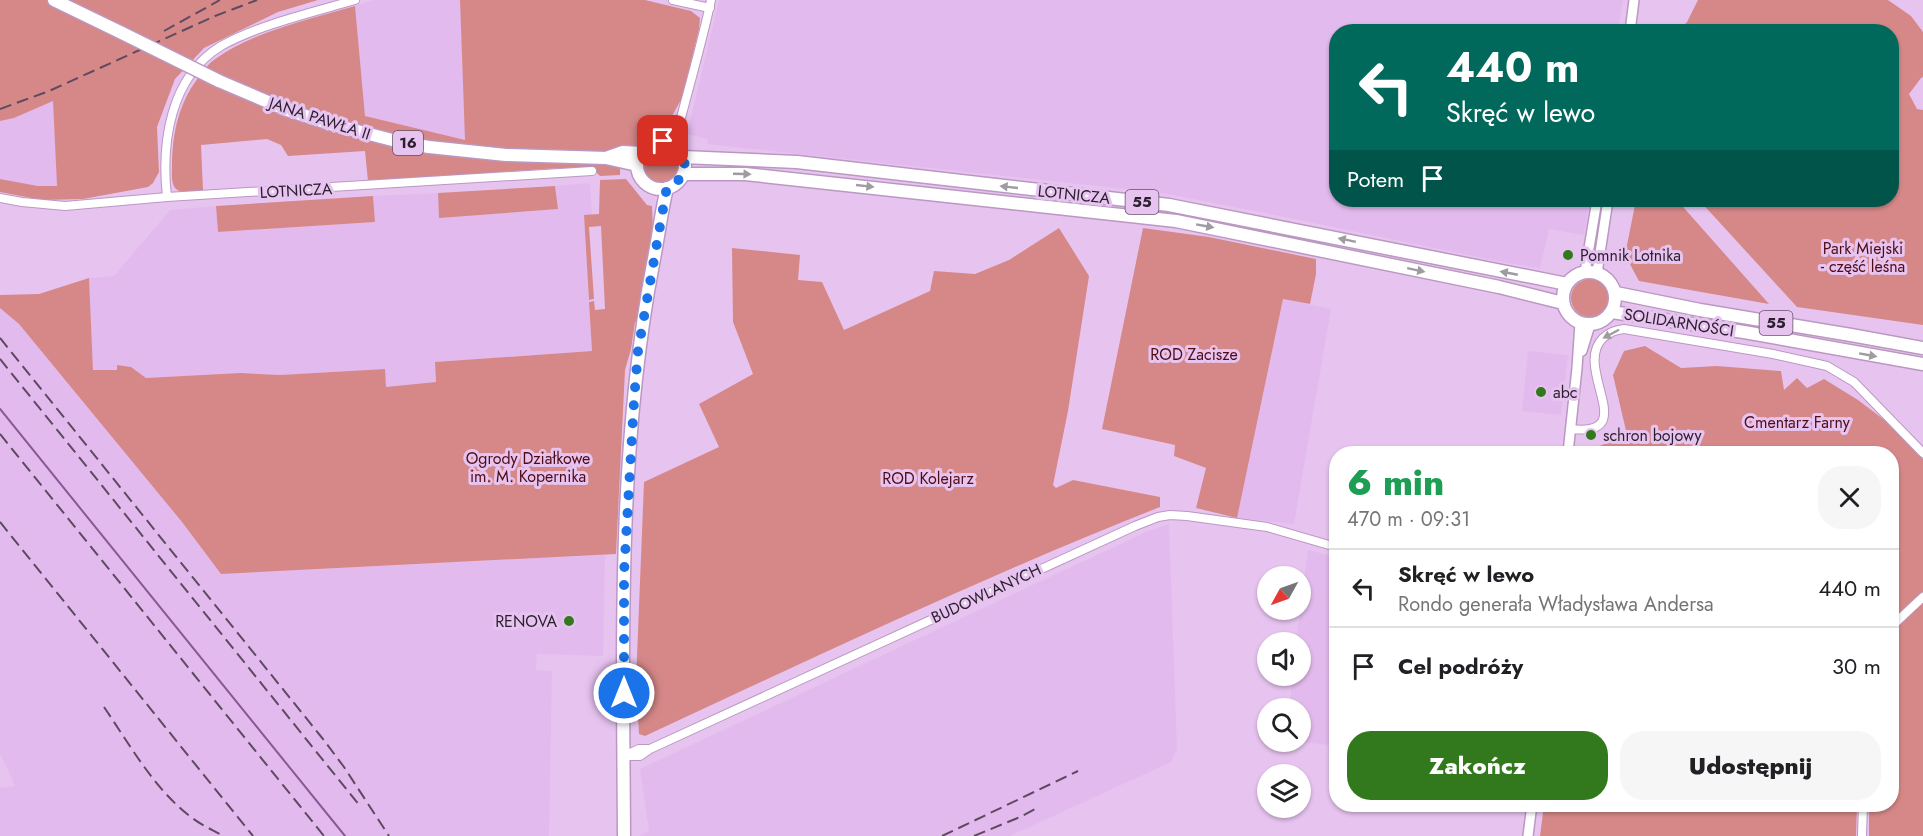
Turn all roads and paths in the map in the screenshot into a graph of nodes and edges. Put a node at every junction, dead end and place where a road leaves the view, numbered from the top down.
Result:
1 (54, 0) edge
2 (355, 0) edge
3 (673, 0) edge
4 (1634, 0) edge
5 (710, 4) edge
6 (1631, 24) edge
7 (681, 117) junction
8 (669, 144) junction
9 (683, 157) junction
10 (638, 159) junction
11 (592, 171) dead end
12 (683, 174) junction
13 (654, 188) junction
14 (667, 188) junction
15 (167, 197) junction
16 (0, 198) edge
17 (1596, 207) edge
18 (1606, 207) edge
19 (660, 221) junction
20 (1591, 272) junction
21 (1567, 284) junction
22 (1616, 294) junction
23 (1563, 303) junction
24 (1612, 312) junction
25 (1585, 324) junction
26 (1923, 348) edge
27 (1923, 364) edge
28 (1571, 429) junction
29 (1569, 446) edge
30 (1923, 453) edge
31 (1329, 545) edge
32 (1923, 597) edge
33 (1899, 619) edge
34 (624, 756) junction
35 (1531, 812) edge
36 (1863, 812) edge
37 (624, 836) edge
38 (1528, 836) edge
39 (1862, 836) edge

1 - 10 main road, JANA PAWŁA II / 16, bridge
2 - 15 street
3 - 5 street
4 - 6 street
5 - 7 street
7 - 8 street
7 - 8 street
8 - 9 main road
8 - 10 main road
9 - 12 main road
21 -> 9 main road, LOTNICZA / 55
10 - 13 main road
11 - 15 street, LOTNICZA
12 - 14 main road
12 -> 23 main road, LOTNICZA / 55
13 - 14 main road
13 - 19 main road
14 - 19 main road
15 - 16 street, LOTNICZA
17 - 20 street
18 - 20 street
19 - 34 main road
20 - 21 main road
20 - 22 main road
21 - 23 main road
22 - 24 main road
22 - 26 main road, SOLIDARNOŚCI / 55
23 - 25 main road
24 - 25 main road
24 -> 27 main road, SOLIDARNOŚCI / 55
25 - 28 street
28 - 29 street
30 -> 28 street
31 - 34 street, BUDOWLANYCH
32 - 33 street
34 - 37 main road
35 - 38 street
36 - 39 street

